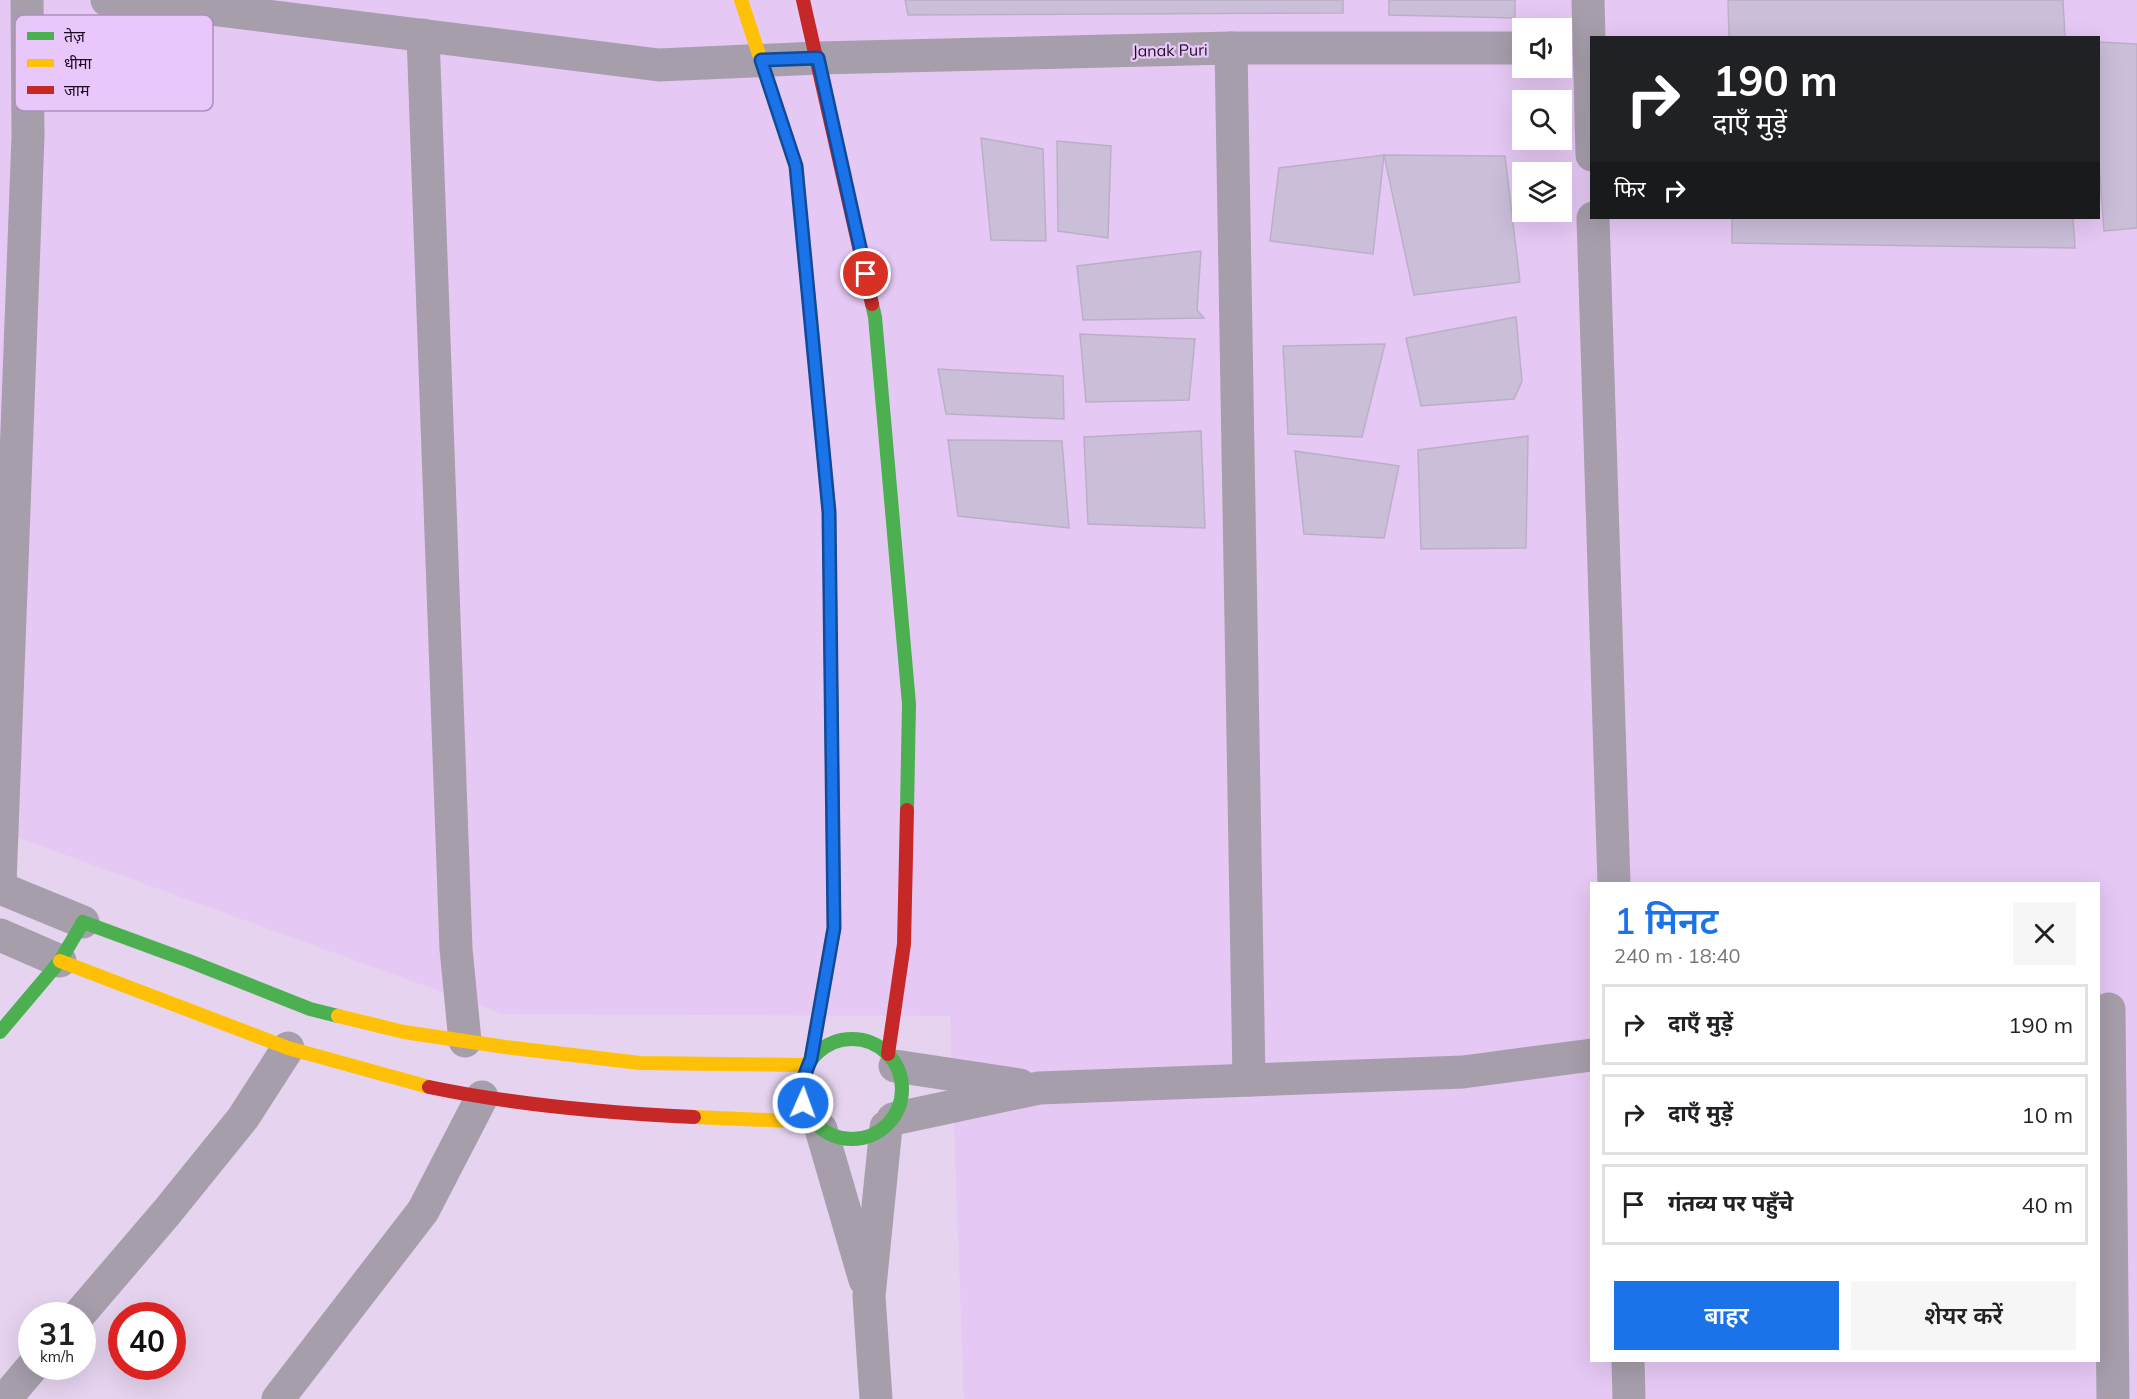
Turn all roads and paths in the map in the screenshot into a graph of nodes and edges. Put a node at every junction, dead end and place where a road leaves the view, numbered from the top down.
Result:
1 (27, 0) edge
2 (107, 0) edge
3 (741, 0) edge
4 (803, 0) edge
5 (1588, 0) edge
6 (170, 2) edge
7 (27, 15) edge
8 (423, 36) junction
9 (1231, 48) junction
10 (1512, 48) edge
11 (1575, 48) edge
12 (818, 58) junction
13 (761, 60) junction
14 (28, 111) edge
15 (1590, 142) edge
16 (1593, 219) edge
17 (1614, 882) edge
18 (0, 886) edge
19 (83, 922) junction
20 (0, 935) edge
21 (60, 961) junction
22 (2109, 1009) dead end
23 (0, 1032) edge
24 (465, 1041) junction
25 (288, 1048) junction
26 (1590, 1054) edge
27 (892, 1060) junction
28 (810, 1062) junction
29 (1249, 1080) junction
30 (1039, 1088) junction
31 (482, 1097) junction
32 (889, 1123) junction
33 (817, 1126) junction
34 (869, 1296) junction
35 (90, 1302) edge
36 (1628, 1362) edge
37 (21, 1380) edge
38 (5, 1399) edge
39 (278, 1399) edge
40 (876, 1399) edge
41 (1629, 1399) edge
42 (2113, 1399) edge

1 - 7 street
2 - 6 street, Janak Puri
3 - 13 street
4 - 12 street
5 - 11 street
6 - 8 street, Janak Puri
8 - 13 street, Janak Puri
8 - 24 street
9 - 10 street, Janak Puri
9 - 12 street, Janak Puri
9 - 29 street
11 - 15 street
12 - 13 street, Janak Puri
12 - 27 street
13 - 28 street
14 - 18 street
16 - 17 street
18 - 19 street
19 - 21 street
19 - 24 street
20 - 21 street
21 - 23 street
21 - 25 street
22 - 42 street
24 - 28 street
25 - 31 street
25 - 35 street
26 - 29 street
27 - 28 street
27 - 30 street
27 - 32 street
28 - 33 street
29 - 30 street
30 - 32 street
31 - 33 street
31 - 39 street
32 - 33 street
32 - 34 street
33 - 34 street
34 - 40 street
36 - 41 street
37 - 38 street

